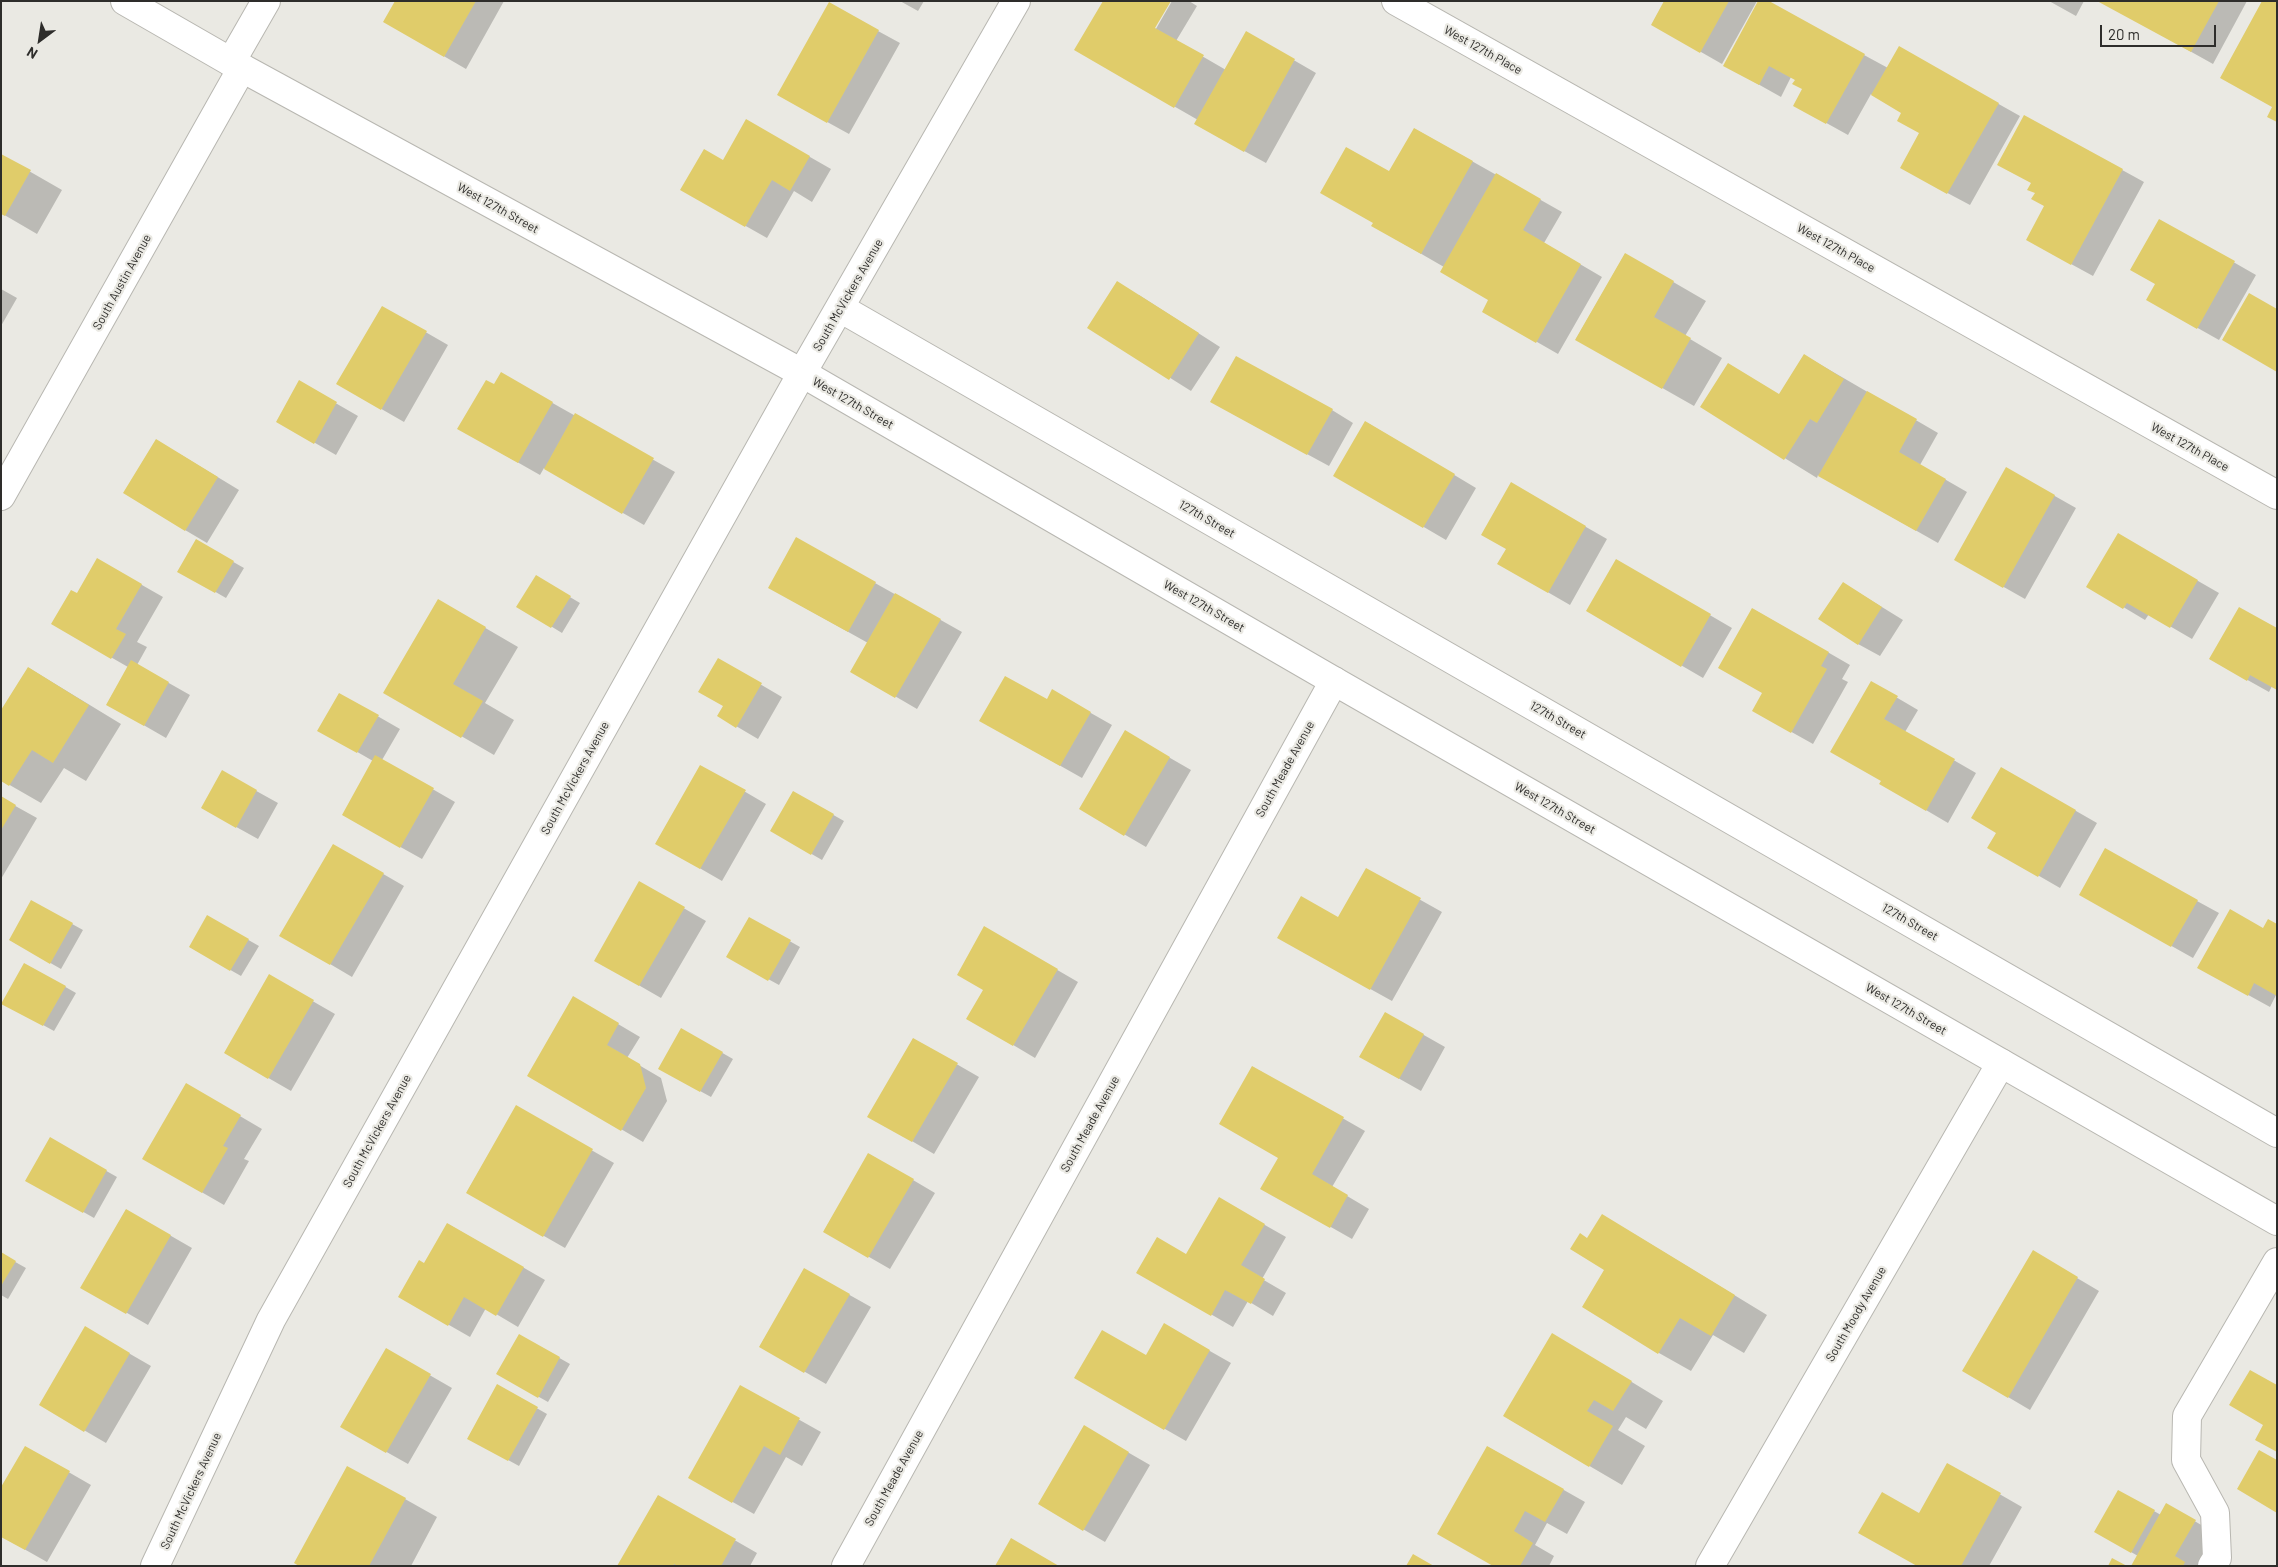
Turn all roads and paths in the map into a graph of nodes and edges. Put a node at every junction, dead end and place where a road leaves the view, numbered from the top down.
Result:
1 (125, 1) edge
2 (266, 1) edge
3 (1016, 1) edge
4 (1396, 1) edge
5 (237, 65) junction
6 (840, 308) junction
7 (802, 373) junction
8 (1, 496) edge
9 (2277, 496) edge
10 (1334, 681) junction
11 (2002, 1063) junction
12 (2277, 1133) edge
13 (2276, 1217) edge
14 (2277, 1262) edge
15 (155, 1566) edge
16 (846, 1566) edge
17 (1710, 1566) edge
18 (2212, 1566) edge

1 - 5 street, West 127th Street
2 - 5 street, South Austin Avenue
3 - 6 street, South McVickers Avenue
4 - 9 street, West 127th Place
5 - 7 street, West 127th Street
5 - 8 street, South Austin Avenue
6 - 7 street, South McVickers Avenue
6 - 12 street, 127th Street
7 - 10 street, West 127th Street
7 - 15 street, South McVickers Avenue
10 - 11 street, West 127th Street
10 - 16 street, South Meade Avenue
11 - 13 street, West 127th Street
11 - 17 street, South Moody Avenue
14 - 18 street

